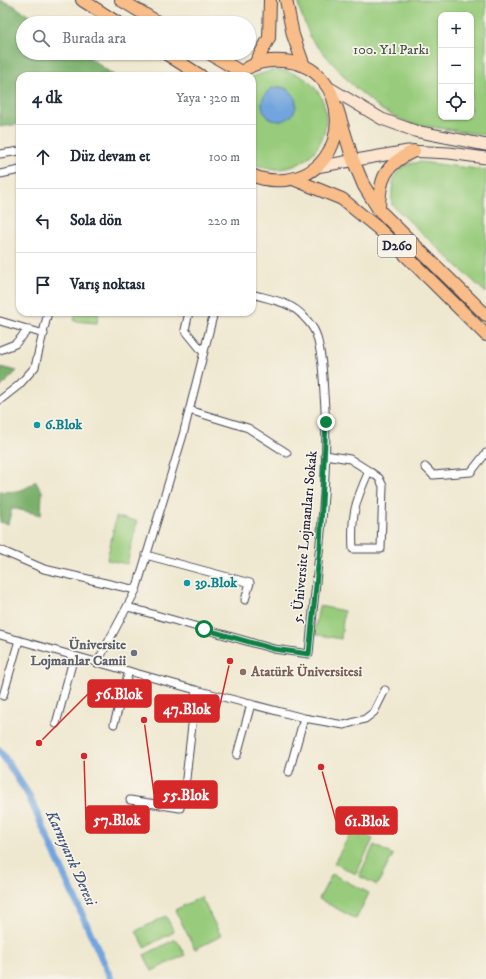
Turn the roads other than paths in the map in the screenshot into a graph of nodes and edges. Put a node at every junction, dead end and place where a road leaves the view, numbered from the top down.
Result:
1 (82, 0) edge
2 (121, 0) edge
3 (270, 0) edge
4 (286, 0) edge
5 (107, 16) edge
6 (147, 16) edge
7 (176, 60) edge
8 (219, 60) edge
9 (255, 64) junction
10 (304, 66) junction
11 (195, 72) edge
12 (236, 72) edge
13 (242, 72) edge
14 (328, 88) junction
15 (337, 108) junction
16 (486, 145) edge
17 (414, 151) junction
18 (16, 152) edge
19 (0, 154) edge
20 (486, 158) edge
21 (353, 160) junction
22 (316, 167) junction
23 (16, 171) edge
24 (0, 174) edge
25 (256, 176) edge
26 (293, 179) junction
27 (379, 210) junction
28 (256, 295) edge
29 (486, 315) edge
30 (47, 316) edge
31 (188, 316) edge
32 (213, 316) edge
33 (0, 321) edge
34 (29, 329) junction
35 (44, 334) junction
36 (486, 335) edge
37 (0, 350) edge
38 (203, 352) junction
39 (0, 400) edge
40 (189, 410) junction
41 (287, 453) dead end
42 (486, 453) edge
43 (325, 455) junction
44 (425, 467) dead end
45 (369, 471) junction
46 (0, 550) edge
47 (146, 555) junction
48 (136, 590) junction
49 (246, 600) dead end
50 (128, 607) junction
51 (0, 635) edge
52 (19, 640) junction
53 (74, 656) junction
54 (97, 663) junction
55 (129, 671) junction
56 (196, 690) junction
57 (385, 690) dead end
58 (3, 696) dead end
59 (251, 704) junction
60 (304, 718) junction
61 (56, 724) dead end
62 (114, 724) dead end
63 (237, 755) dead end
64 (288, 772) dead end
65 (130, 800) dead end

1 - 5 main road
2 - 6 main road
3 - 9 main road
4 - 10 main road
7 - 11 main road
8 - 12 main road, D260
9 - 10 main road, D260
9 - 13 main road, D260
10 - 14 main road, D260
14 - 15 main road, D260
14 - 16 main road
15 - 21 main road
15 - 22 main road, D260
17 - 20 main road
17 - 21 main road
17 - 27 main road
18 - 19 street
21 - 22 main road
21 - 27 main road, D260
22 - 26 main road, D260
23 - 24 street
25 - 26 main road, D260
26 - 36 main road, D260
27 - 29 main road, D260
28 - 43 street, 5. Üniversite Lojmanları Sokak
30 - 35 street
31 - 38 street
32 - 38 street
33 - 34 street
34 - 35 street
34 - 37 street
35 - 39 street
38 - 40 street
40 - 41 street
40 - 47 street
42 - 44 street
43 - 45 street
43 - 50 street, 5. Üniversite Lojmanları Sokak
45 - 45 street
46 - 48 street
47 - 48 street
47 - 49 street
48 - 50 street
50 - 54 street
51 - 52 street
52 - 53 street
52 - 58 street
53 - 54 street
53 - 61 street
54 - 55 street
55 - 56 street
55 - 62 street
56 - 59 street
56 - 65 street
57 - 60 street
59 - 60 street
59 - 63 street
60 - 64 street

